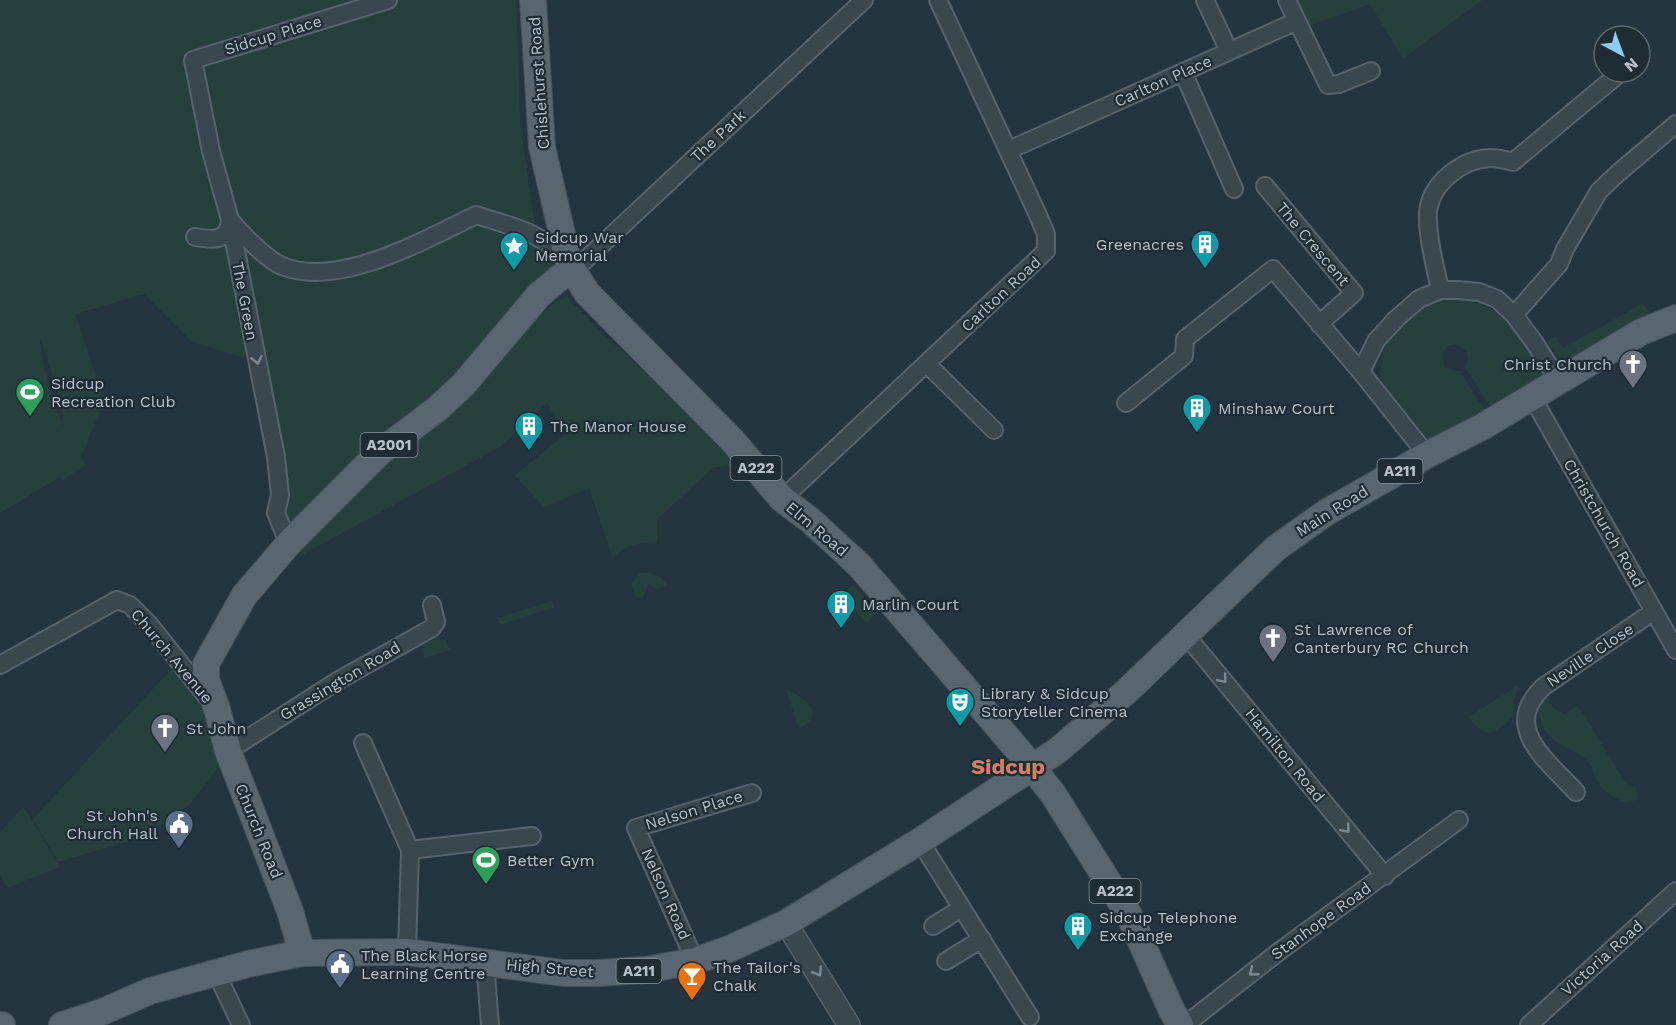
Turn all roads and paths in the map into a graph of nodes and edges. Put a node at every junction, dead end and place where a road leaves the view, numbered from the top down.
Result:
1 (388, 0) edge
2 (533, 0) edge
3 (864, 0) edge
4 (938, 0) edge
5 (1205, 0) edge
6 (1287, 0) edge
7 (1297, 21) junction
8 (1229, 51) junction
9 (193, 60) joint
10 (1371, 71) dead end
11 (1183, 72) junction
12 (1607, 84) edge
13 (1676, 124) edge
14 (1009, 150) junction
15 (1265, 186) dead end
16 (1234, 189) dead end
17 (230, 220) junction
18 (195, 237) dead end
19 (565, 260) junction
20 (1440, 290) junction
21 (1514, 315) junction
22 (1676, 318) edge
23 (1319, 324) junction
24 (927, 364) junction
25 (1361, 372) junction
26 (1559, 381) junction
27 (1532, 397) junction
28 (1126, 402) dead end
29 (994, 430) dead end
30 (1427, 455) junction
31 (782, 499) junction
32 (290, 542) junction
33 (432, 605) dead end
34 (1654, 611) junction
35 (1185, 634) junction
36 (1676, 650) edge
37 (0, 665) edge
38 (217, 710) junction
39 (363, 743) dead end
40 (228, 751) junction
41 (1032, 768) junction
42 (1576, 792) dead end
43 (752, 793) dead end
44 (1459, 820) dead end
45 (636, 828) joint
46 (532, 836) dead end
47 (920, 841) junction
48 (410, 850) junction
49 (1385, 876) junction
50 (1676, 891) edge
51 (962, 908) junction
52 (786, 923) junction
53 (933, 926) dead end
54 (982, 939) junction
55 (407, 952) junction
56 (302, 953) junction
57 (695, 961) junction
58 (946, 961) dead end
59 (485, 962) junction
60 (216, 972) junction
61 (1030, 1017) dead end
62 (62, 1025) edge
63 (241, 1025) edge
64 (490, 1025) edge
65 (849, 1025) edge
66 (1180, 1025) edge
67 (1185, 1025) edge
68 (1529, 1025) edge

1 - 9 street, Sidcup Place
2 - 19 main road, Chislehurst Road
3 - 19 street, The Park
4 - 14 street, Carlton Road
5 - 8 street
6 - 7 street
7 - 8 street, Carlton Place
7 - 10 street
8 - 11 street, Carlton Place
9 - 17 street, The Green
11 - 14 street, Carlton Place
11 - 16 street
12 - 20 street
13 - 21 street
14 - 24 street, Carlton Road
15 - 23 street, The Crescent
17 - 18 street
17 - 19 street
17 -> 32 street, The Green
19 - 31 main road, Elm Road / A222
19 - 32 main road, A2001
20 - 21 street
20 - 25 street
21 - 26 street
22 - 26 main road, Main Road / A211
23 - 25 street
23 - 28 street
24 - 29 street
24 - 31 street, Carlton Road
25 - 30 street
26 - 27 main road, Main Road / A211
27 - 30 main road, Main Road / A211
27 - 34 street, Christchurch Road
30 - 35 main road, Main Road / A211
31 - 41 main road, Elm Road / A222
32 - 38 main road, A2001
33 - 40 street, Grassington Road
34 - 36 street, Christchurch Road
34 - 42 street, Neville Close
35 - 41 main road, Main Road / A211
35 -> 49 street, Hamilton Road
37 - 38 street, Church Avenue
38 - 40 main road, Church Road / A2001
39 - 48 street
40 - 56 main road, Church Road / A2001
41 - 47 main road, High Street / A211
41 - 66 main road, A222
43 - 45 street, Nelson Place
44 - 49 street, Stanhope Road
45 - 57 street, Nelson Road
46 - 48 street
47 - 51 street
47 - 52 main road, High Street / A211
48 - 55 street
49 -> 67 street, Stanhope Road
50 - 68 street, Victoria Road
51 - 53 street
51 - 54 street
52 - 57 main road, High Street / A211
52 -> 65 street
54 - 58 street
54 - 61 street
55 - 56 main road, High Street / A211
55 - 59 main road, High Street / A211
56 - 60 main road, High Street / A211
57 - 59 main road, High Street / A211
59 - 64 street
60 - 62 main road, High Street / A211
60 - 63 street

